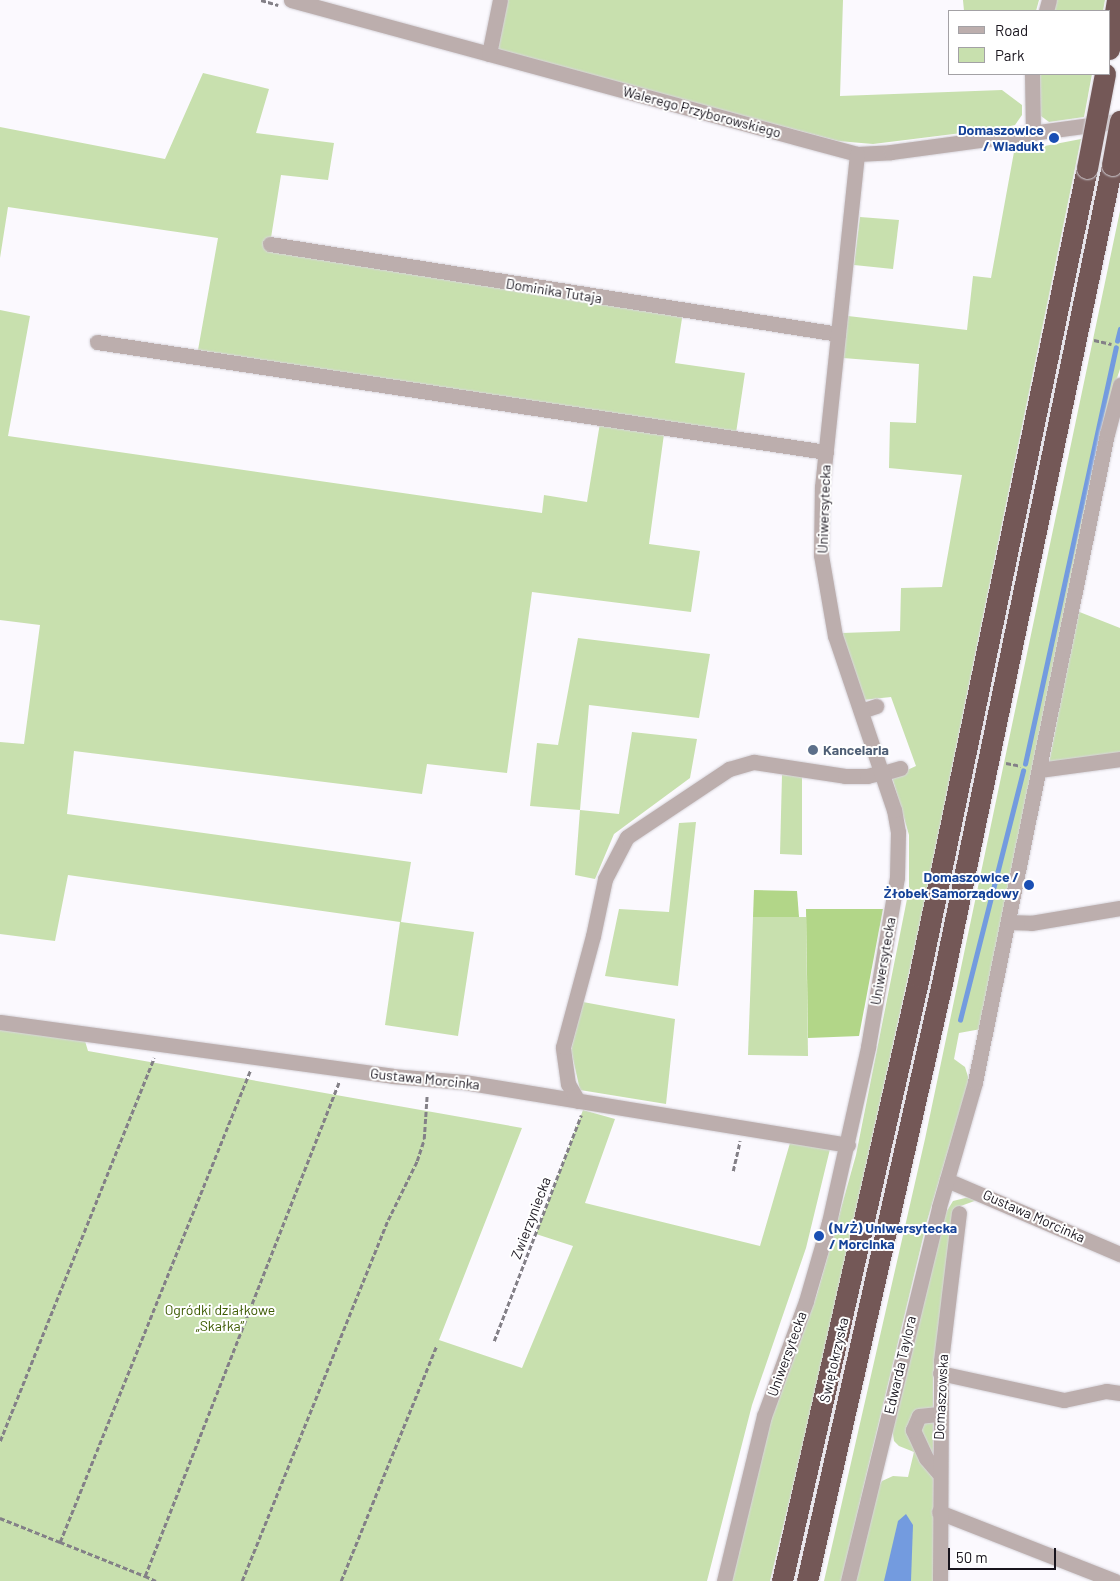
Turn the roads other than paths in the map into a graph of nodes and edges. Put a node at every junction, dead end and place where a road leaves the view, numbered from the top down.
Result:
1 (291, 0) edge
2 (500, 0) edge
3 (1117, 0) edge
4 (1110, 43) edge
5 (489, 54) junction
6 (1032, 75) edge
7 (1105, 75) edge
8 (1120, 121) edge
9 (1033, 133) junction
10 (857, 154) junction
11 (270, 244) dead end
12 (838, 334) junction
13 (97, 342) dead end
14 (1120, 385) edge
15 (826, 452) junction
16 (876, 706) dead end
17 (861, 711) junction
18 (1120, 759) edge
19 (900, 768) dead end
20 (1039, 770) junction
21 (883, 772) junction
22 (1120, 908) edge
23 (1008, 922) junction
24 (0, 1022) edge
25 (582, 1101) junction
26 (848, 1145) junction
27 (948, 1180) junction
28 (959, 1213) dead end
29 (1120, 1254) edge
30 (940, 1373) junction
31 (1120, 1393) edge
32 (939, 1414) junction
33 (938, 1472) junction
34 (939, 1512) junction
35 (724, 1581) edge
36 (782, 1581) edge
37 (807, 1581) edge
38 (848, 1581) edge
39 (940, 1581) edge
40 (1115, 1581) edge

1 - 5 street, Walerego Przyborowskiego
2 - 5 street
3 - 4 highway
5 - 10 street, Walerego Przyborowskiego
6 - 9 street
7 - 36 highway, Świętokrzyska, bridge
8 - 9 street, Walerego Przyborowskiego
8 - 37 highway, Świętokrzyska, bridge
9 - 10 street, Walerego Przyborowskiego
10 - 12 street, Uniwersytecka
11 - 12 street, Dominika Tutaja
12 - 15 street, Uniwersytecka
13 - 15 street
14 - 20 street, Edwarda Taylora
15 - 17 street, Uniwersytecka
16 - 17 street
17 - 21 street, Uniwersytecka
18 - 20 street
19 - 21 street
20 - 23 street, Edwarda Taylora
21 - 25 street
21 - 26 street, Uniwersytecka
22 - 23 street
23 - 27 street, Edwarda Taylora
24 - 25 street, Gustawa Morcinka
25 - 26 street, Gustawa Morcinka
26 - 35 street, Uniwersytecka
27 - 29 street, Gustawa Morcinka
27 - 38 street, Edwarda Taylora
28 - 30 street, Domaszowska
30 - 31 street
30 - 32 street, Domaszowska
32 - 33 street, Domaszowska
32 - 33 street
33 - 34 street, Domaszowska
34 - 39 street, Domaszowska
34 - 40 street

